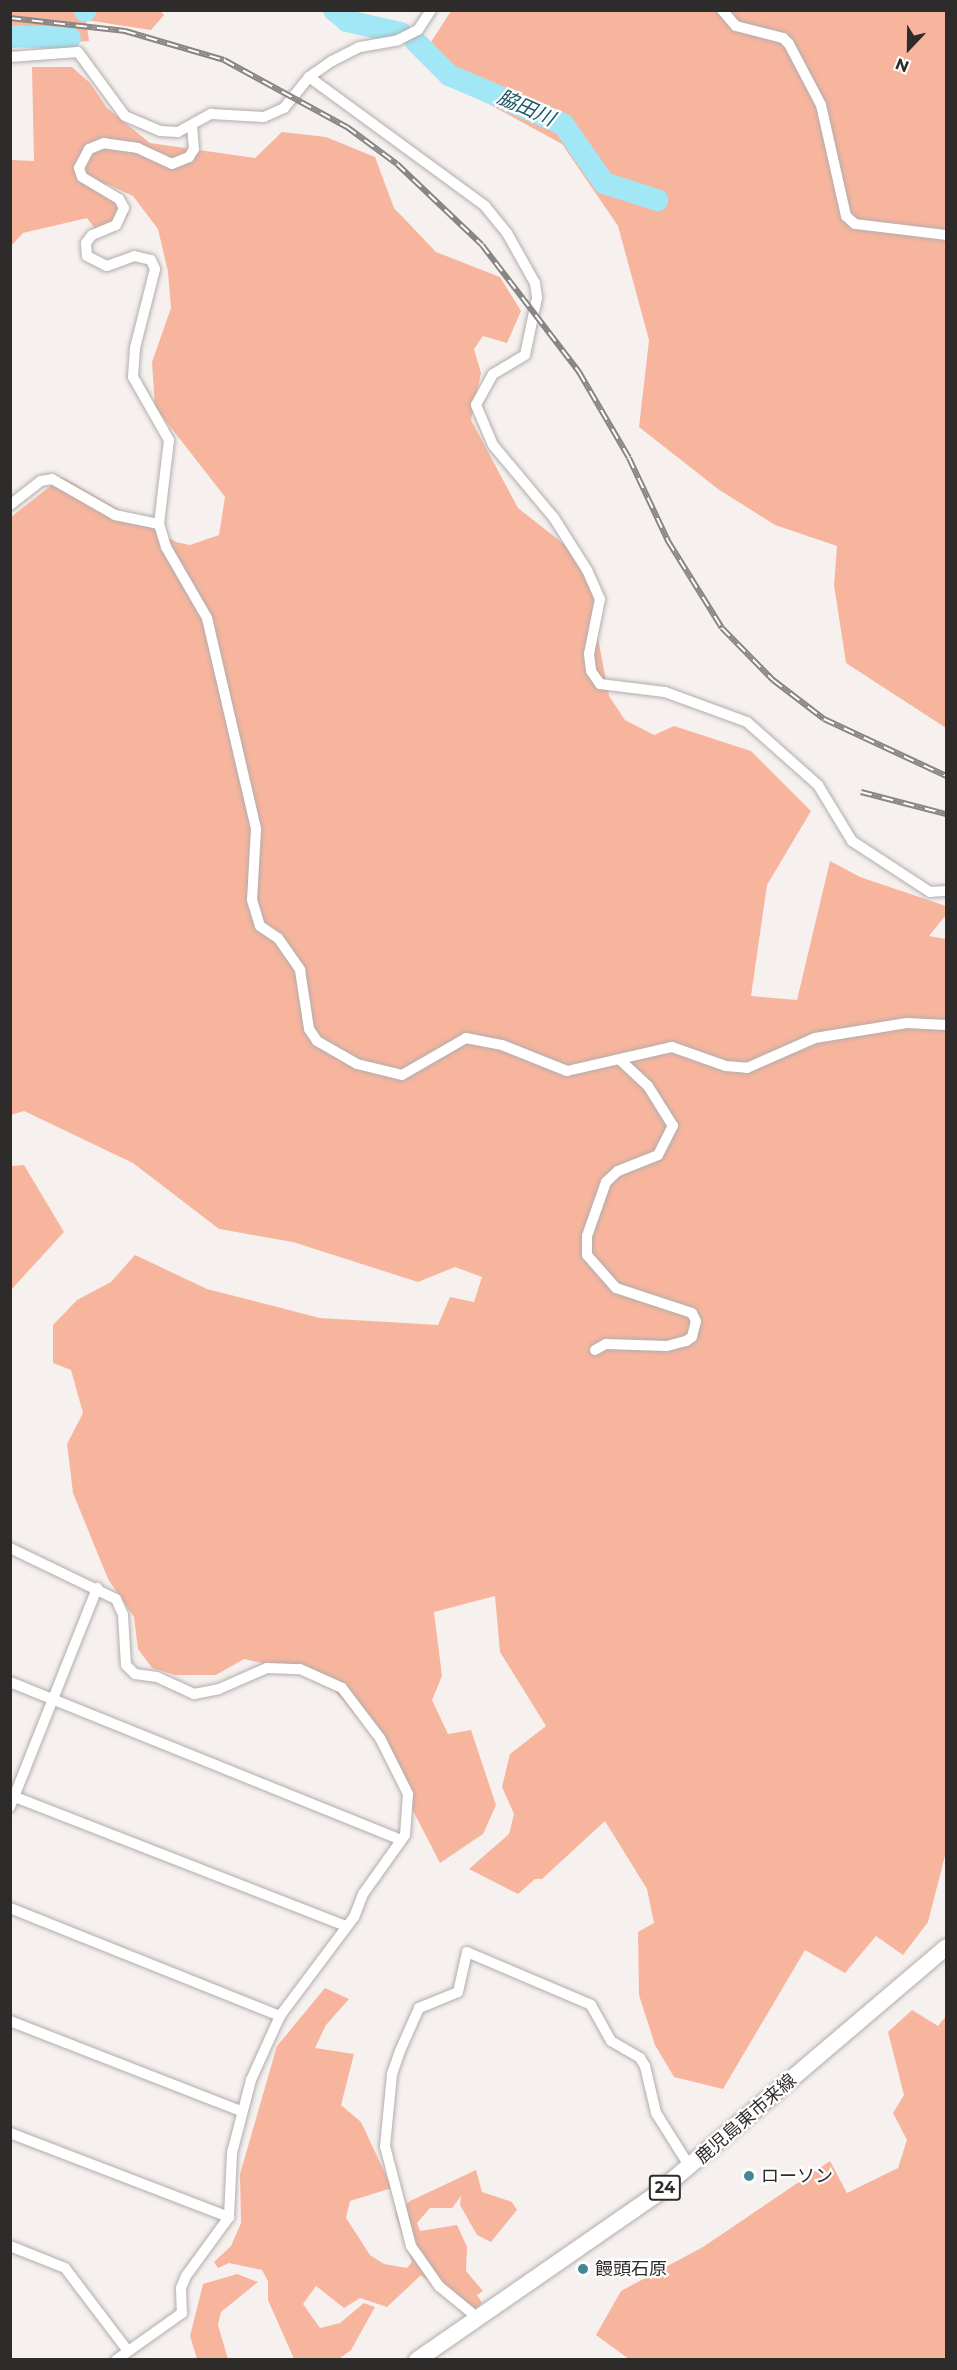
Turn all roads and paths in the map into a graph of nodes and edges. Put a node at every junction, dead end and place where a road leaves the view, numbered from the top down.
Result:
1 (431, 10) edge
2 (722, 10) edge
3 (10, 57) edge
4 (309, 77) junction
5 (192, 126) junction
6 (946, 235) edge
7 (10, 505) edge
8 (159, 524) junction
9 (946, 891) edge
10 (946, 1026) edge
11 (620, 1060) junction
12 (595, 1350) dead end
13 (10, 1548) edge
14 (98, 1588) junction
15 (10, 1682) edge
16 (53, 1699) junction
17 (12, 1799) edge
18 (399, 1839) junction
19 (10, 1908) edge
20 (344, 1925) junction
21 (946, 1947) edge
22 (280, 2016) junction
23 (10, 2021) edge
24 (241, 2111) junction
25 (10, 2133) edge
26 (690, 2167) junction
27 (229, 2217) junction
28 (10, 2246) edge
29 (478, 2318) junction
30 (128, 2351) junction
31 (116, 2360) edge
32 (417, 2360) edge

1 - 4 street
2 - 6 street
3 - 5 street
4 - 5 street
4 - 9 street
5 - 8 street
7 - 8 street
8 - 11 street
10 - 11 street
11 - 12 street
13 - 14 street
14 - 16 street
14 - 18 street
15 - 16 street
16 - 17 street
16 - 18 street
17 - 20 street
18 - 20 street
19 - 22 street
20 - 22 street
21 - 26 main road, 鹿児島東市来線 / 24
22 - 24 street
23 - 24 street
24 - 27 street
25 - 27 street
26 - 29 main road, 鹿児島東市来線 / 24
26 - 29 street
27 - 30 street
28 - 30 street
29 - 32 main road, 鹿児島東市来線 / 24
30 - 31 street

